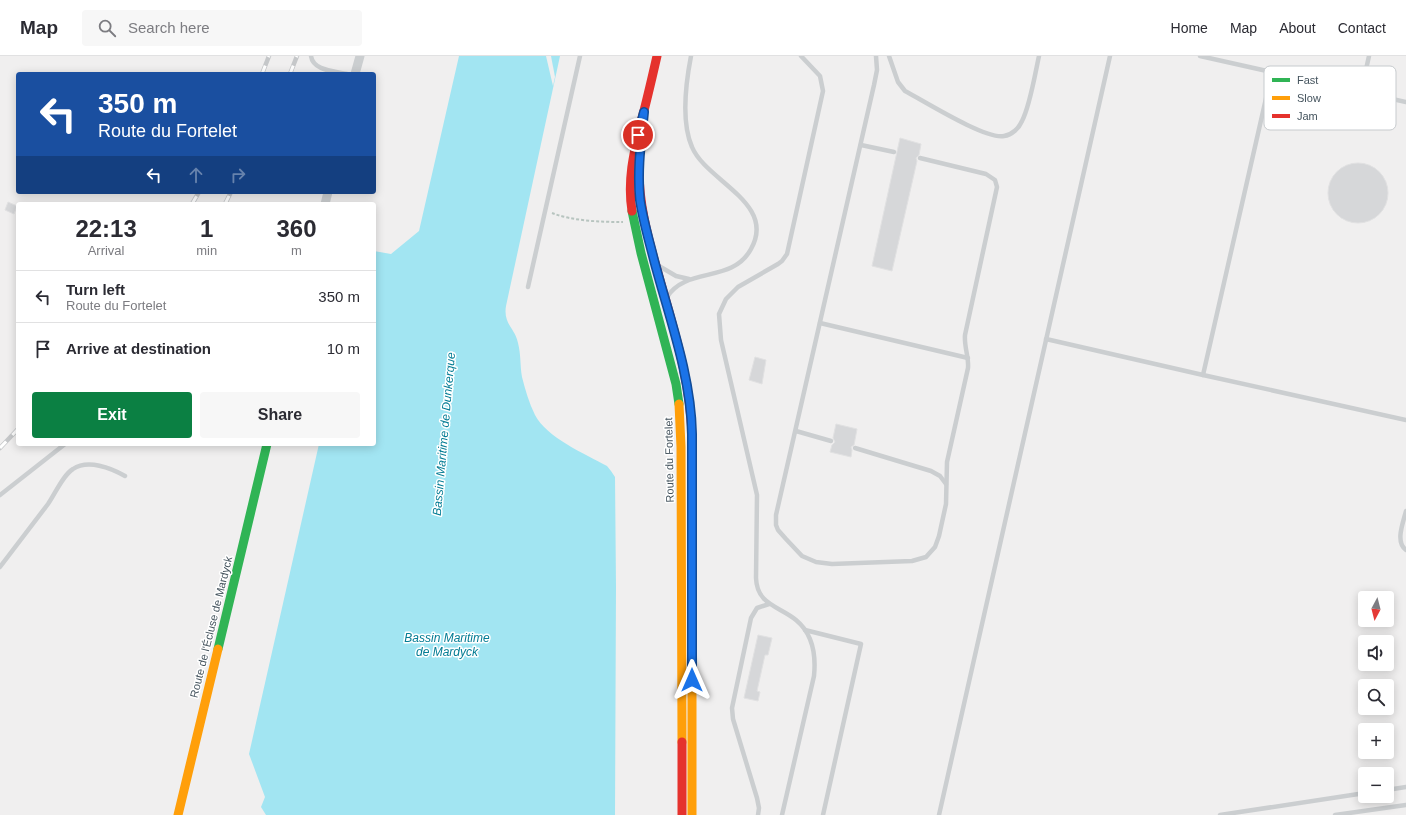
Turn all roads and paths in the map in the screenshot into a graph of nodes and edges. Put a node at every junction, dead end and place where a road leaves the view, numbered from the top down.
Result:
1 (311, 56) edge
2 (360, 56) edge
3 (580, 56) edge
4 (657, 56) edge
5 (691, 56) edge
6 (801, 56) edge
7 (876, 56) edge
8 (889, 56) edge
9 (1039, 56) edge
10 (1110, 56) edge
11 (1200, 56) edge
12 (1369, 56) edge
13 (1367, 66) edge
14 (1264, 70) edge
15 (339, 72) edge
16 (356, 72) edge
17 (1396, 100) edge
18 (1406, 102) edge
19 (1264, 107) edge
20 (644, 112) junction
21 (861, 145) junction
22 (894, 152) dead end
23 (920, 158) dead end
24 (545, 208) junction
25 (634, 221) junction
26 (654, 260) junction
27 (690, 279) junction
28 (528, 287) dead end
29 (665, 301) junction
30 (660, 322) junction
31 (820, 323) junction
32 (1046, 339) junction
33 (968, 358) junction
34 (1203, 375) junction
35 (1406, 420) edge
36 (796, 431) junction
37 (831, 441) dead end
38 (62, 446) edge
39 (268, 446) edge
40 (855, 448) dead end
41 (125, 476) dead end
42 (946, 484) junction
43 (0, 496) edge
44 (1406, 511) edge
45 (1406, 550) edge
46 (0, 567) edge
47 (769, 604) junction
48 (805, 630) junction
49 (1406, 787) edge
50 (1394, 789) edge
51 (1358, 794) edge
52 (1406, 805) edge
53 (693, 813) edge
54 (178, 815) edge
55 (682, 815) edge
56 (758, 815) edge
57 (782, 815) edge
58 (823, 815) edge
59 (939, 815) edge
60 (1220, 815) edge
61 (1335, 815) edge

1 - 15 lane
2 - 16 street
3 - 24 lane
4 - 20 main road, Route du Fortelet
5 - 27 lane
6 - 47 lane
7 - 21 lane
8 - 9 lane
10 - 32 lane
11 - 14 lane
12 - 13 lane
17 - 18 lane
19 - 34 lane
20 - 25 main road, Route du Fortelet
20 - 26 main road, Route du Fortelet
21 - 22 lane
21 - 31 lane
23 - 33 lane
24 - 25 path
24 - 28 lane
25 - 30 main road, Route du Fortelet
26 - 27 lane
26 - 29 main road, Route du Fortelet
27 - 29 lane
29 - 30 lane
29 - 53 main road, Route du Fortelet
30 - 55 main road, Route du Fortelet
31 - 33 lane
31 - 36 lane
32 - 34 lane
32 - 59 lane
33 - 42 lane
34 - 35 lane
36 - 37 lane
36 - 42 lane
38 - 43 lane
39 - 54 main road, Route de l'Écluse de Mardyck
40 - 42 lane
41 - 46 lane
44 - 45 lane
47 - 48 lane
47 - 56 lane
48 - 57 lane
48 - 58 lane
49 - 50 lane
51 - 60 lane
52 - 61 lane

